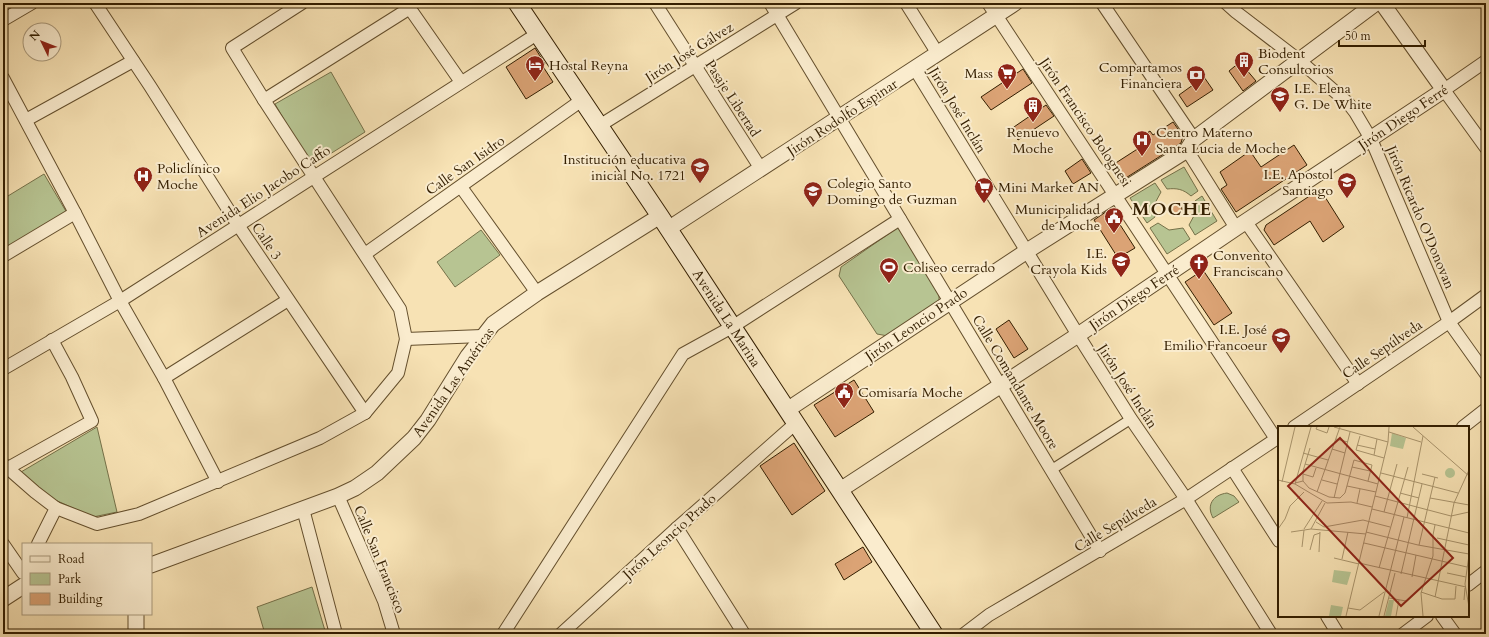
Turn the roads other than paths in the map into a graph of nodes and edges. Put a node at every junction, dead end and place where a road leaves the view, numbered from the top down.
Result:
1 (32, 3) edge
2 (95, 3) edge
3 (302, 3) edge
4 (517, 3) edge
5 (656, 3) edge
6 (770, 3) edge
7 (796, 3) edge
8 (906, 3) edge
9 (988, 3) edge
10 (1015, 3) edge
11 (1102, 3) edge
12 (1226, 3) edge
13 (1376, 3) edge
14 (1382, 3) edge
15 (408, 6) edge
16 (777, 15) junction
17 (996, 16) junction
18 (3, 20) edge
19 (537, 34) junction
20 (938, 54) junction
21 (133, 61) junction
22 (1300, 61) junction
23 (1486, 61) edge
24 (695, 66) junction
25 (915, 69) junction
26 (3, 78) edge
27 (461, 82) junction
28 (1444, 90) junction
29 (264, 100) junction
30 (582, 100) junction
31 (839, 118) junction
32 (26, 120) junction
33 (599, 126) junction
34 (1371, 139) junction
35 (1190, 145) junction
36 (1486, 148) edge
37 (761, 169) junction
38 (314, 176) junction
39 (462, 186) junction
40 (1116, 195) junction
41 (75, 213) junction
42 (900, 219) junction
43 (664, 223) junction
44 (238, 225) junction
45 (1241, 225) junction
46 (1027, 251) junction
47 (365, 254) junction
48 (3, 256) edge
49 (1168, 274) junction
50 (537, 293) junction
51 (1486, 295) edge
52 (288, 300) junction
53 (120, 301) junction
54 (950, 302) junction
55 (1449, 322) junction
56 (732, 327) junction
57 (1078, 335) junction
58 (482, 336) junction
59 (406, 339) junction
60 (52, 340) junction
61 (3, 369) edge
62 (1486, 374) edge
63 (164, 378) junction
64 (1358, 384) junction
65 (1000, 386) junction
66 (1486, 409) edge
67 (365, 413) junction
68 (792, 416) junction
69 (1131, 419) junction
70 (1295, 426) edge
71 (1464, 426) edge
72 (1278, 438) edge
73 (5, 466) edge
74 (1232, 468) junction
75 (1051, 470) junction
76 (218, 482) junction
77 (840, 490) junction
78 (338, 496) junction
79 (1186, 499) junction
80 (56, 508) junction
81 (303, 509) junction
82 (677, 528) junction
83 (1278, 539) edge
84 (38, 543) edge
85 (3, 544) edge
86 (1100, 551) junction
87 (152, 565) edge
88 (22, 571) edge
89 (1486, 571) edge
90 (1469, 584) edge
91 (22, 587) edge
92 (3, 599) edge
93 (136, 615) edge
94 (1327, 617) edge
95 (1426, 617) edge
96 (1443, 617) edge
97 (136, 634) edge
98 (336, 634) edge
99 (394, 634) edge
100 (503, 634) edge
101 (560, 634) edge
102 (744, 634) edge
103 (934, 634) edge
104 (964, 634) edge
105 (1271, 634) edge
106 (1338, 634) edge
107 (1403, 634) edge
108 (1455, 634) edge

1 - 18 street
2 - 21 street, Calle 3
3 - 29 street
4 - 19 main road, Avenida La Marina
5 - 24 street, Pasaje Libertad
6 - 16 street, Calle Comandante Moore
7 - 16 street, Jirón José Gálvez
8 - 20 street
9 - 17 street, Jirón Francisco Bolognesi
10 - 17 street, Jirón Rodolfo Espinar
11 - 35 street
12 - 22 street, Jirón Ricardo O'Donovan
13 - 22 street, Jirón Leoncio Prado
14 - 28 street
15 - 27 street
15 - 29 street
16 - 24 street, Jirón José Gálvez
16 - 31 street, Calle Comandante Moore
17 - 20 street, Jirón Rodolfo Espinar
17 - 40 street, Jirón Francisco Bolognesi
19 - 27 street, Avenida Elio Jacobo Caffo
19 - 30 main road, Avenida La Marina
20 - 25 street, Jirón Rodolfo Espinar
21 - 32 street
21 - 44 street, Calle 3
22 - 34 street, Jirón Ricardo O'Donovan
22 - 35 street, Jirón Leoncio Prado
23 - 28 street, Jirón Diego Ferré
24 - 33 street, Jirón José Gálvez
24 - 37 street, Pasaje Libertad
25 - 31 street, Jirón Rodolfo Espinar
25 - 46 street, Jirón José Inclán
26 - 32 street
27 - 38 street, Avenida Elio Jacobo Caffo
28 - 34 street, Jirón Diego Ferré
28 - 36 street
29 - 38 street
30 - 33 main road, Avenida La Marina
30 - 39 street, Calle San Isidro
31 - 37 street, Jirón Rodolfo Espinar
31 - 42 street, Calle Comandante Moore
32 - 41 street
33 - 43 main road, Avenida La Marina
34 - 45 street, Jirón Diego Ferré
34 - 55 street, Jirón Ricardo O'Donovan
35 - 40 street, Jirón Leoncio Prado
35 - 45 street
37 - 43 street, Jirón Rodolfo Espinar
38 - 44 street, Avenida Elio Jacobo Caffo
38 - 47 street
39 - 47 street, Calle San Isidro
39 - 50 street
40 - 46 street, Jirón Leoncio Prado
40 - 49 street, Jirón Francisco Bolognesi
41 - 48 street
41 - 53 street
42 - 54 street, Calle Comandante Moore
42 - 56 street
43 - 50 street, Avenida Las Américas
43 - 56 main road, Avenida La Marina
44 - 52 street, Calle 3
44 - 53 street, Avenida Elio Jacobo Caffo
45 - 49 street, Jirón Diego Ferré
45 - 64 street
46 - 54 street, Jirón Leoncio Prado
46 - 57 street, Jirón José Inclán
47 - 59 street
49 - 57 street, Jirón Diego Ferré
49 - 72 street, Jirón Francisco Bolognesi
50 - 58 street, Avenida Las Américas
51 - 55 street, Calle Sepúlveda
52 - 63 street
52 - 67 street, Calle 3
53 - 60 street, Avenida Elio Jacobo Caffo
53 - 63 street
54 - 65 street, Calle Comandante Moore
54 - 68 street, Jirón Leoncio Prado
55 - 62 street, Jirón Ricardo O'Donovan
55 - 64 street, Calle Sepúlveda
56 - 68 main road, Avenida La Marina
56 - 100 street
57 - 65 street, Jirón Diego Ferré
57 - 69 street, Jirón José Inclán
58 - 59 street
58 - 78 street, Avenida Las Américas
59 - 67 street
60 - 61 street, Avenida Elio Jacobo Caffo
60 - 73 street
63 - 76 street
64 - 70 street, Calle Sepúlveda
65 - 75 street, Calle Comandante Moore
65 - 77 street, Jirón Diego Ferré
66 - 71 street
67 - 76 street
68 - 77 main road, Avenida La Marina
68 - 82 street, Jirón Leoncio Prado
69 - 75 street
69 - 79 street, Jirón José Inclán
72 - 74 street, Calle Sepúlveda
73 - 80 street
74 - 79 street, Calle Sepúlveda
74 - 83 street
75 - 86 street, Calle Comandante Moore
76 - 80 street
77 - 103 main road, Avenida La Marina
78 - 81 street, Avenida Las Américas
78 - 99 street, Calle San Francisco
79 - 86 street, Calle Sepúlveda
79 - 105 street, Jirón José Inclán
80 - 84 street
81 - 87 street, Avenida Las Américas
81 - 98 street
82 - 101 street, Jirón Leoncio Prado
82 - 102 street
85 - 88 street
86 - 104 street, Calle Sepúlveda
89 - 90 street
91 - 92 street
93 - 97 street
94 - 106 street
95 - 107 street
96 - 108 street

